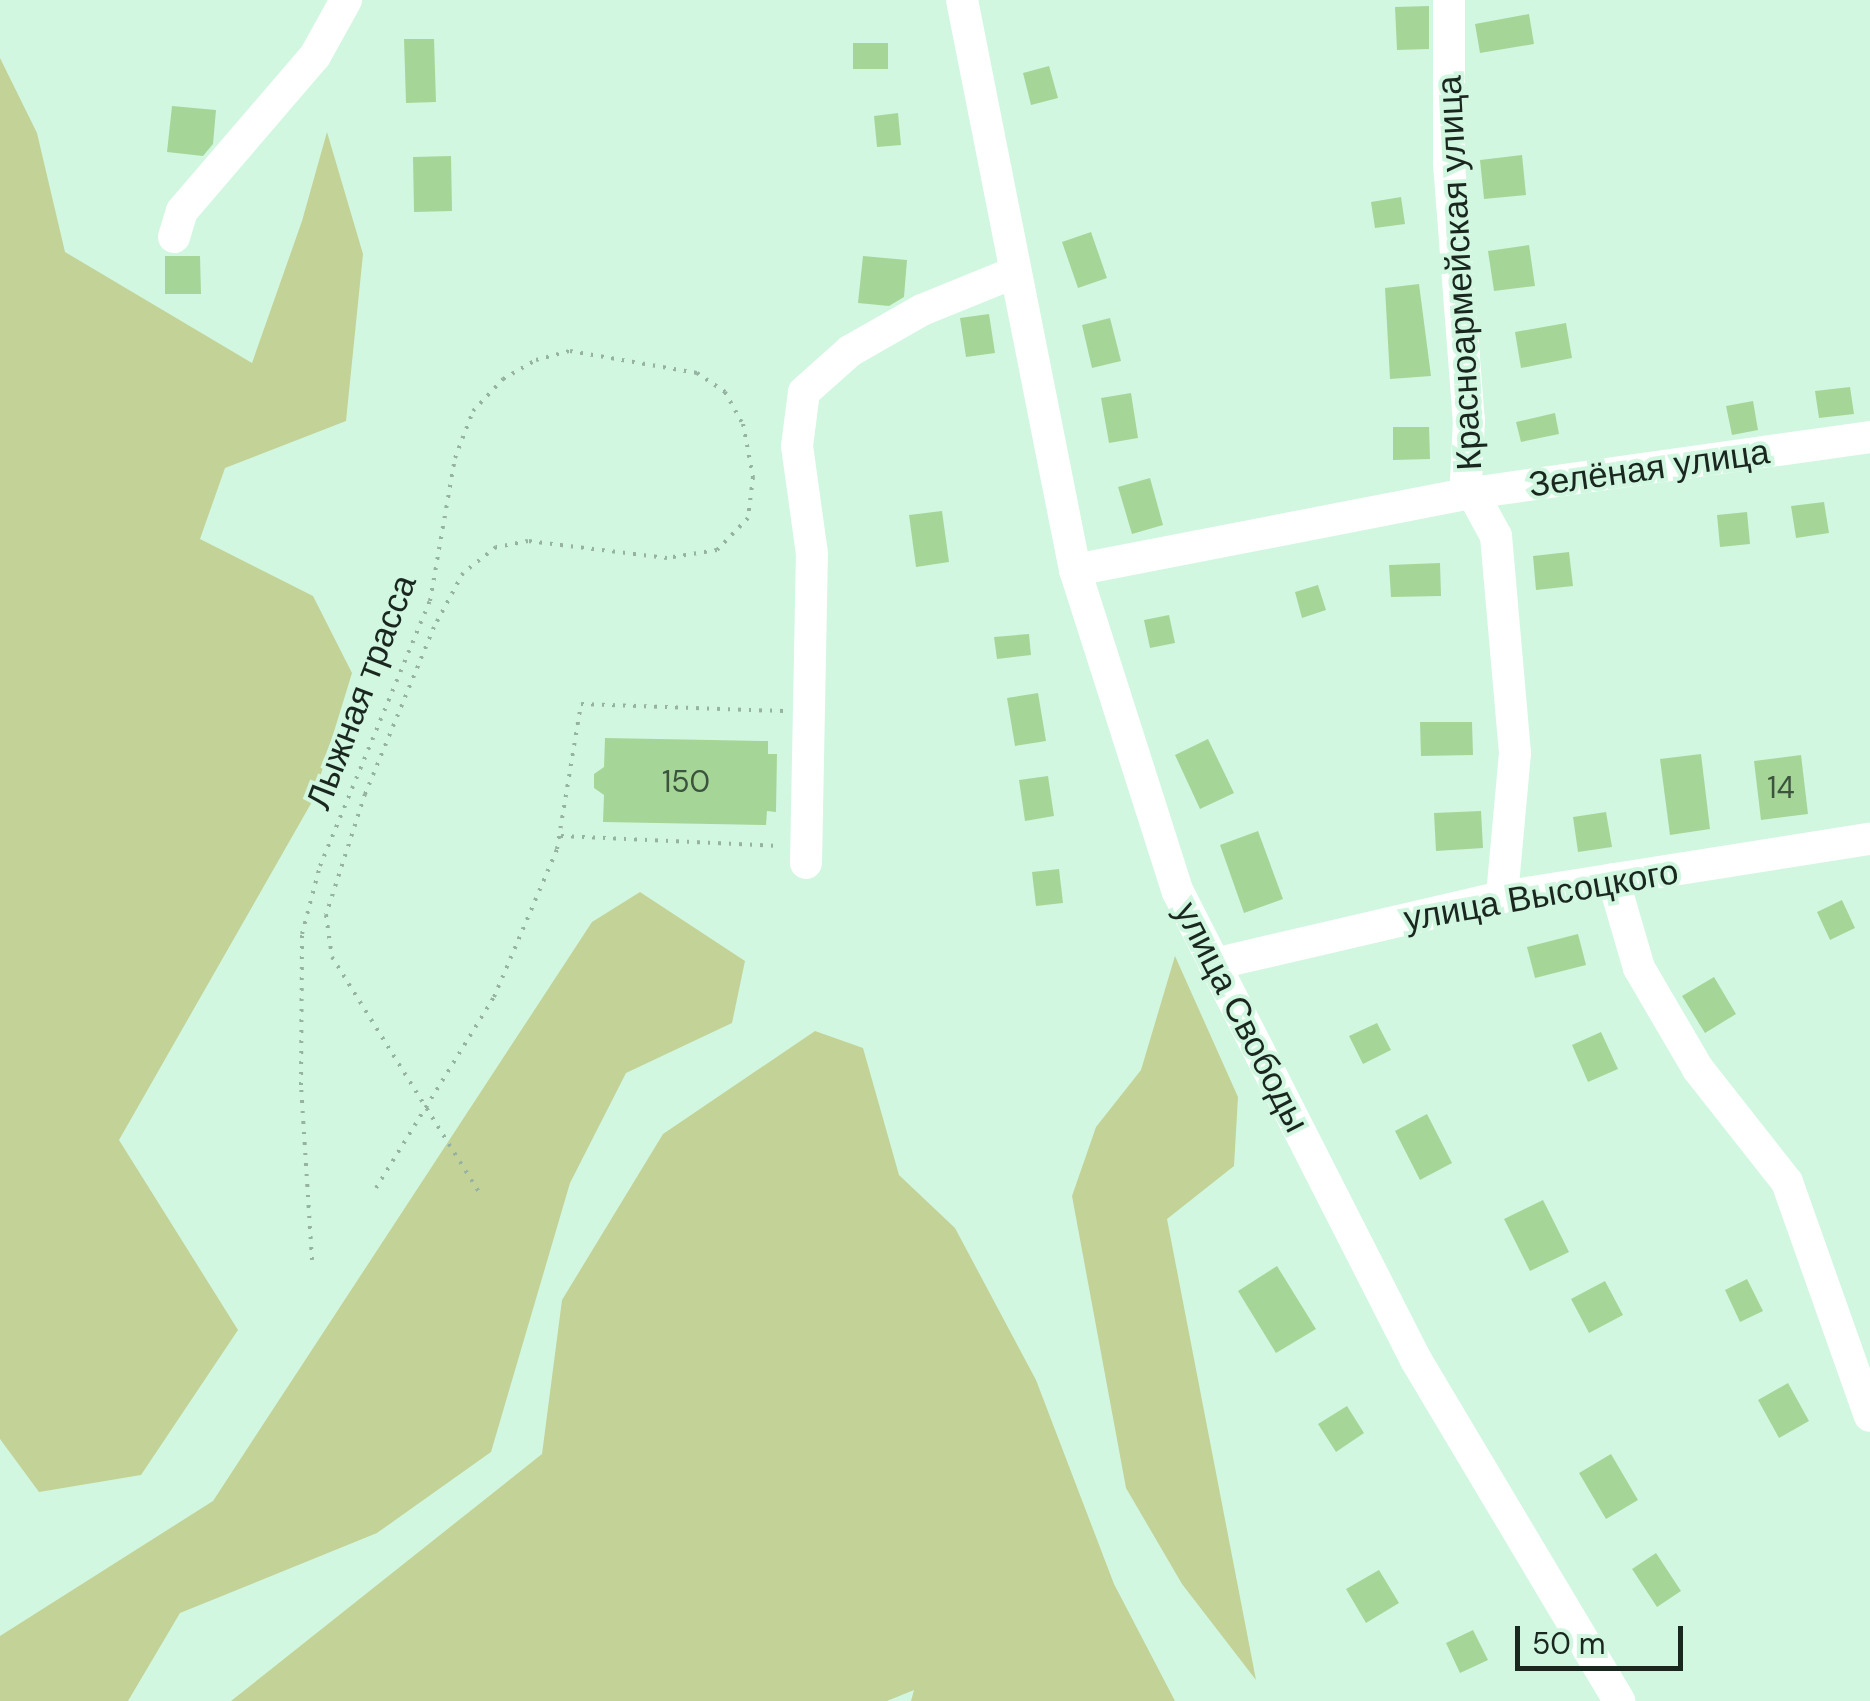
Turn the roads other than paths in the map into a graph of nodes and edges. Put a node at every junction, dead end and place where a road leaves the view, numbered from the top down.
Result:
1 (346, 0) edge
2 (962, 0) edge
3 (1449, 0) edge
4 (174, 238) dead end
5 (1013, 273) junction
6 (1870, 437) edge
7 (1472, 493) junction
8 (1075, 570) junction
9 (1870, 839) edge
10 (806, 855) road end
11 (1613, 880) junction
12 (1502, 897) junction
13 (1214, 964) junction
14 (1870, 1416) edge
15 (1619, 1701) edge

1 - 4 street
2 - 5 street, улица Свободы
3 - 7 street, Красноармейская улица
5 - 8 street, улица Свободы
5 - 10 street
6 - 7 street, Зелёная улица
7 - 8 street, Зелёная улица
7 - 12 street, Красноармейская улица
8 - 13 street, улица Свободы
9 - 11 street, улица Высоцкого
11 - 12 street, улица Высоцкого
11 - 14 street
12 - 13 street, улица Высоцкого
13 - 15 street, улица Свободы

